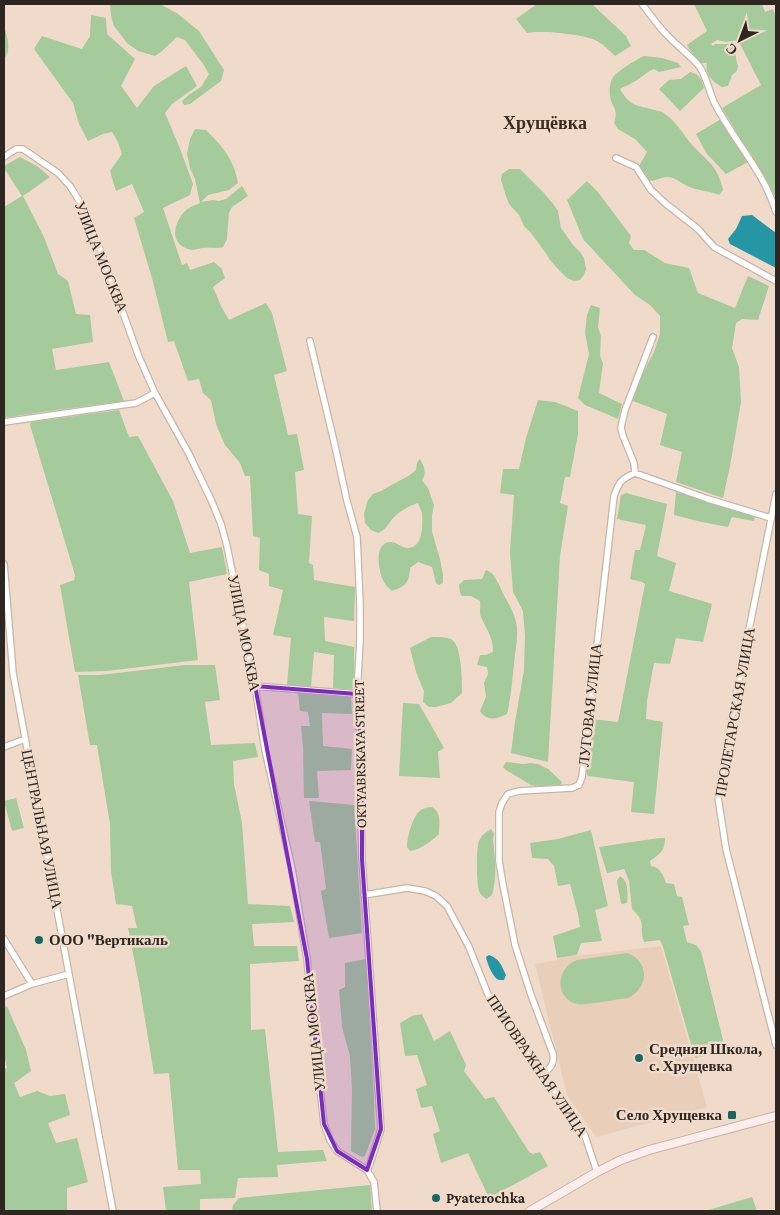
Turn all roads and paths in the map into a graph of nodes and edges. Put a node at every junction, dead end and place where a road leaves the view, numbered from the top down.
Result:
1 (642, 4) edge
2 (4, 157) edge
3 (616, 158) dead end
4 (776, 212) edge
5 (776, 281) edge
6 (654, 337) dead end
7 (310, 341) dead end
8 (155, 393) junction
9 (4, 422) edge
10 (635, 473) junction
11 (776, 494) edge
12 (771, 518) junction
13 (4, 564) edge
14 (4, 661) edge
15 (11, 661) junction
16 (255, 686) junction
17 (357, 694) junction
18 (25, 739) junction
19 (4, 747) edge
20 (364, 895) junction
21 (4, 939) edge
22 (69, 974) junction
23 (32, 984) junction
24 (4, 996) edge
25 (776, 1045) edge
26 (543, 1075) junction
27 (776, 1116) edge
28 (367, 1170) junction
29 (597, 1172) junction
30 (113, 1211) edge
31 (377, 1211) edge
32 (530, 1211) edge

1 - 4 street
2 - 8 street, УЛИЦА МОСКВА
3 - 5 street
6 - 10 street
7 - 17 street, OKTYABRSKAYA STREET
8 - 9 street
8 - 16 street, УЛИЦА МОСКВА
10 - 12 street
10 - 26 street, ЛУГОВАЯ УЛИЦА
11 - 12 street, ПРОЛЕТАРСКАЯ УЛИЦА
12 - 25 street, ПРОЛЕТАРСКАЯ УЛИЦА
13 - 15 street, ЦЕНТРАЛЬНАЯ УЛИЦА
14 - 15 street
15 - 18 street, ЦЕНТРАЛЬНАЯ УЛИЦА
16 - 17 street
16 - 28 street, УЛИЦА МОСКВА
17 - 20 street, OKTYABRSKAYA STREET
18 - 19 street
18 - 22 street, ЦЕНТРАЛЬНАЯ УЛИЦА
20 - 26 street, ПРИОВРАЖНАЯ УЛИЦА
20 - 28 street, OKTYABRSKAYA STREET
21 - 23 street
22 - 23 street
22 - 30 street, ЦЕНТРАЛЬНАЯ УЛИЦА
23 - 24 street
26 - 29 street, ПРИОВРАЖНАЯ УЛИЦА
27 - 29 main road
28 - 31 street
29 - 32 main road

